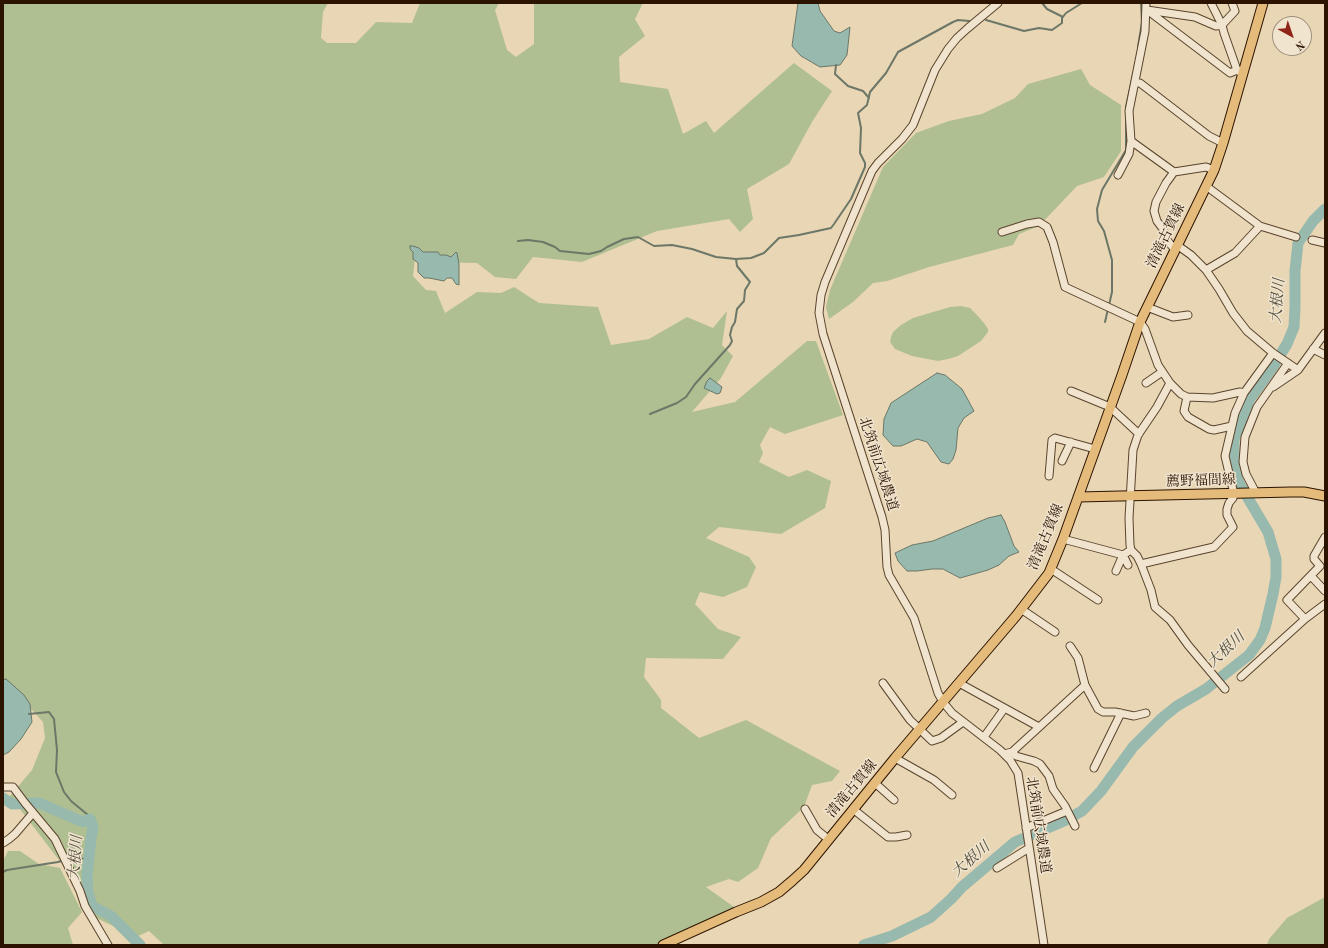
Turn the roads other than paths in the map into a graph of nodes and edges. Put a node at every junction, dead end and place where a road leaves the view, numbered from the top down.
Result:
1 (998, 3) edge
2 (1211, 3) edge
3 (1232, 3) edge
4 (1263, 3) edge
5 (1146, 7) edge
6 (1222, 25) junction
7 (1240, 71) junction
8 (1135, 83) junction
9 (1131, 141) junction
10 (1223, 143) junction
11 (1214, 170) junction
12 (1174, 172) junction
13 (1118, 175) dead end
14 (1206, 186) junction
15 (1260, 226) junction
16 (1002, 232) dead end
17 (1296, 237) dead end
18 (1312, 240) dead end
19 (1325, 243) edge
20 (1176, 248) junction
21 (1206, 270) junction
22 (1147, 307) junction
23 (1188, 316) dead end
24 (1140, 322) junction
25 (1325, 333) edge
26 (1313, 349) junction
27 (1273, 353) junction
28 (1325, 354) edge
29 (1288, 363) junction
30 (1298, 370) junction
31 (1162, 372) junction
32 (1146, 383) dead end
33 (1170, 383) junction
34 (1071, 391) dead end
35 (1267, 391) junction
36 (1244, 393) junction
37 (1187, 397) junction
38 (1110, 407) junction
39 (1232, 426) junction
40 (1139, 434) junction
41 (1070, 442) junction
42 (1095, 448) junction
43 (1062, 461) dead end
44 (1049, 476) dead end
45 (1256, 493) junction
46 (1237, 494) junction
47 (1130, 496) junction
48 (1325, 496) edge
49 (1078, 497) junction
50 (1325, 537) edge
51 (1063, 539) junction
52 (1131, 550) junction
53 (1122, 555) junction
54 (1141, 564) junction
55 (1128, 565) dead end
56 (1051, 569) junction
57 (1116, 571) dead end
58 (1311, 576) junction
59 (1325, 590) edge
60 (1098, 600) dead end
61 (1325, 604) edge
62 (1021, 609) junction
63 (1305, 619) junction
64 (1055, 632) dead end
65 (1070, 646) dead end
66 (1241, 677) dead end
67 (883, 683) dead end
68 (959, 683) junction
69 (1085, 685) junction
70 (1225, 689) dead end
71 (943, 702) junction
72 (1004, 709) junction
73 (1121, 713) junction
74 (1146, 713) dead end
75 (963, 722) junction
76 (1039, 727) junction
77 (919, 730) junction
78 (984, 737) junction
79 (1012, 752) junction
80 (1004, 754) junction
81 (895, 758) junction
82 (1094, 768) dead end
83 (875, 783) junction
84 (3, 787) edge
85 (952, 795) dead end
86 (894, 800) dead end
87 (805, 809) dead end
88 (853, 809) junction
89 (1067, 811) junction
90 (33, 813) junction
91 (1075, 826) dead end
92 (1027, 830) junction
93 (907, 835) dead end
94 (828, 839) junction
95 (3, 842) edge
96 (1029, 848) junction
97 (997, 868) dead end
98 (108, 945) edge
99 (663, 945) edge
100 (1044, 945) edge

1 - 71 street, 北筑前広域農道
2 - 6 street
3 - 6 street
4 - 7 main road, 清滝古賀線
5 - 6 street
5 - 7 street
5 - 8 street
6 - 7 street
7 - 10 main road, 清滝古賀線
8 - 9 street
8 - 10 street
9 - 12 street
9 - 13 street
10 - 11 main road, 清滝古賀線
11 - 12 street
11 - 14 main road, 清滝古賀線
12 - 20 street
14 - 15 street
14 - 20 main road, 清滝古賀線
15 - 17 street
15 - 21 street
16 - 24 street
18 - 19 street
20 - 21 street
20 - 22 main road, 清滝古賀線
21 - 27 street
22 - 23 street
22 - 24 main road, 清滝古賀線
24 - 31 street
24 - 38 main road, 清滝古賀線
25 - 26 street
26 - 28 street
26 - 30 street
27 - 29 street
27 - 36 street
29 - 30 street
29 - 35 street
30 - 35 street
31 - 32 street
31 - 33 street
33 - 37 street
33 - 40 street
34 - 38 street
35 - 45 street
36 - 37 street
36 - 39 street
37 - 39 street
38 - 40 street
38 - 42 main road, 清滝古賀線
39 - 46 street
40 - 47 street
41 - 42 street
41 - 43 street
41 - 44 street
42 - 49 main road, 清滝古賀線
45 - 46 main road, 薦野福間線
45 - 48 main road, 薦野福間線
46 - 47 main road, 薦野福間線
46 - 54 street
47 - 49 main road, 薦野福間線
47 - 52 street
49 - 51 main road, 清滝古賀線
50 - 58 street
51 - 53 street
51 - 56 main road, 清滝古賀線
52 - 53 street
52 - 54 street
53 - 55 street
53 - 57 street
54 - 70 street
56 - 60 street
56 - 62 main road, 清滝古賀線
58 - 59 street
58 - 63 street
61 - 63 street
62 - 64 street
62 - 68 main road, 清滝古賀線
63 - 66 street
65 - 69 street
67 - 77 street
68 - 71 main road, 清滝古賀線
68 - 72 street
69 - 73 street
69 - 76 street
71 - 75 street, 北筑前広域農道
71 - 77 main road, 清滝古賀線
72 - 76 street
72 - 78 street
73 - 74 street
73 - 82 street
75 - 77 street
75 - 78 street, 北筑前広域農道
76 - 79 street
77 - 81 main road, 清滝古賀線
78 - 80 street, 北筑前広域農道
79 - 80 street
79 - 89 street
80 - 92 street, 北筑前広域農道
81 - 83 main road, 清滝古賀線
81 - 85 street
83 - 86 street
83 - 88 main road, 清滝古賀線
84 - 90 street
87 - 94 street
88 - 93 street
88 - 94 main road, 清滝古賀線
89 - 91 street
89 - 92 street
90 - 95 street
90 - 98 street
92 - 96 street, 北筑前広域農道
94 - 99 main road, 清滝古賀線
96 - 97 street
96 - 100 street, 北筑前広域農道

